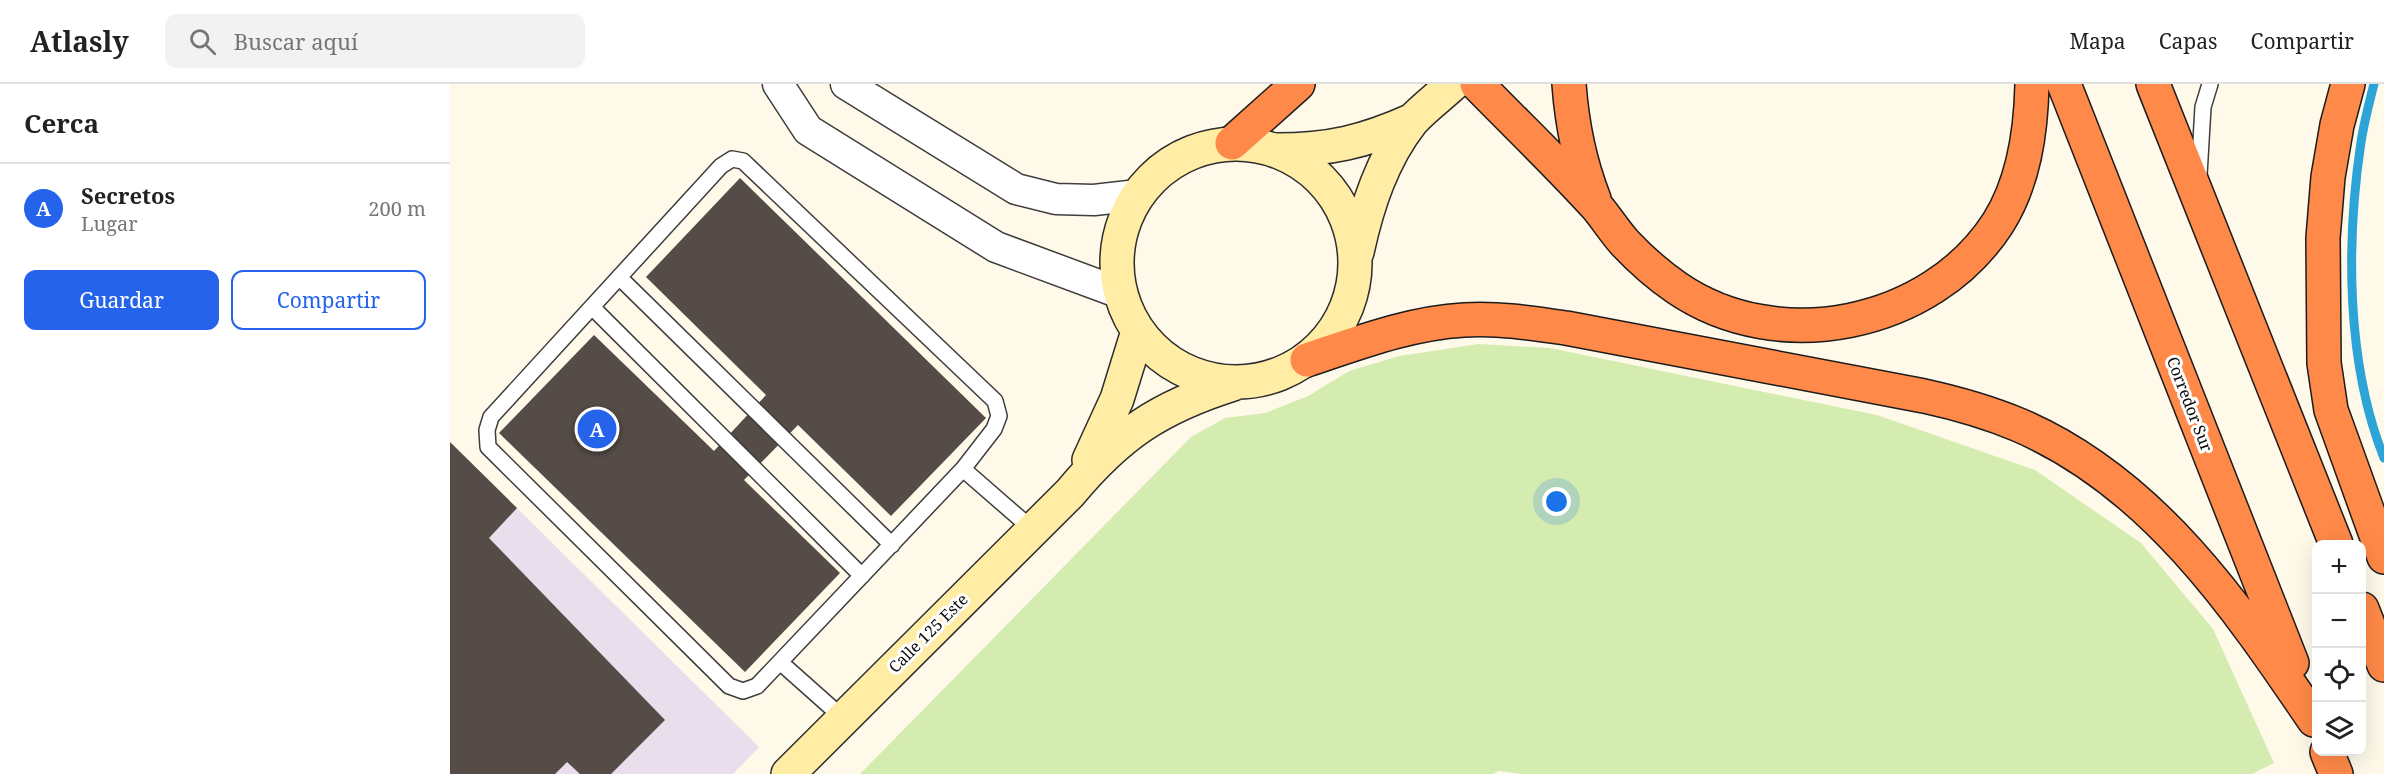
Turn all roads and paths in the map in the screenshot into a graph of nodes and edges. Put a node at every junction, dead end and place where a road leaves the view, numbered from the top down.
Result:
1 (778, 84) edge
2 (846, 84) edge
3 (1298, 84) edge
4 (1453, 84) edge
5 (1477, 84) edge
6 (1569, 84) edge
7 (2032, 84) edge
8 (2064, 84) edge
9 (2153, 84) edge
10 (2210, 84) edge
11 (2348, 84) edge
12 (1413, 120) junction
13 (1232, 143) junction
14 (1274, 150) junction
15 (1138, 195) junction
16 (2198, 196) junction
17 (1598, 209) junction
18 (1355, 262) junction
19 (619, 278) junction
20 (1120, 292) junction
21 (592, 307) junction
22 (1138, 331) junction
23 (1307, 360) junction
24 (1237, 383) junction
25 (963, 469) junction
26 (1070, 493) junction
27 (1032, 529) junction
28 (2334, 540) edge
29 (892, 545) junction
30 (2384, 557) edge
31 (862, 576) junction
32 (2366, 621) edge
33 (780, 662) junction
34 (2384, 665) edge
35 (2312, 714) edge
36 (843, 718) junction
37 (2312, 718) edge
38 (2329, 756) edge
39 (788, 774) edge
40 (2336, 774) edge

1 - 20 street
2 - 15 street
3 - 13 highway
4 - 12 main road
5 - 17 highway
6 - 17 highway
7 - 17 highway
8 - 35 highway, Corredor Sur
9 - 16 highway
10 - 16 lane
11 - 30 highway
12 - 14 main road
12 - 18 main road
13 - 14 main road
13 - 15 main road
14 - 18 main road
15 - 20 main road
16 - 28 highway
18 - 23 main road
19 - 21 lane
19 - 25 lane
19 - 29 lane
20 - 22 main road
21 - 31 lane
21 - 33 lane
22 - 24 main road
22 - 26 main road, Calle 125 Este
23 - 24 main road
23 - 37 highway
24 - 26 main road, Calle 125 Este
25 - 27 lane
25 - 29 lane
26 - 27 main road, Calle 125 Este
27 - 36 main road, Calle 125 Este
29 - 31 lane
31 - 33 lane
32 - 34 highway
33 - 36 lane
36 - 39 main road, Calle 125 Este
38 - 40 highway

